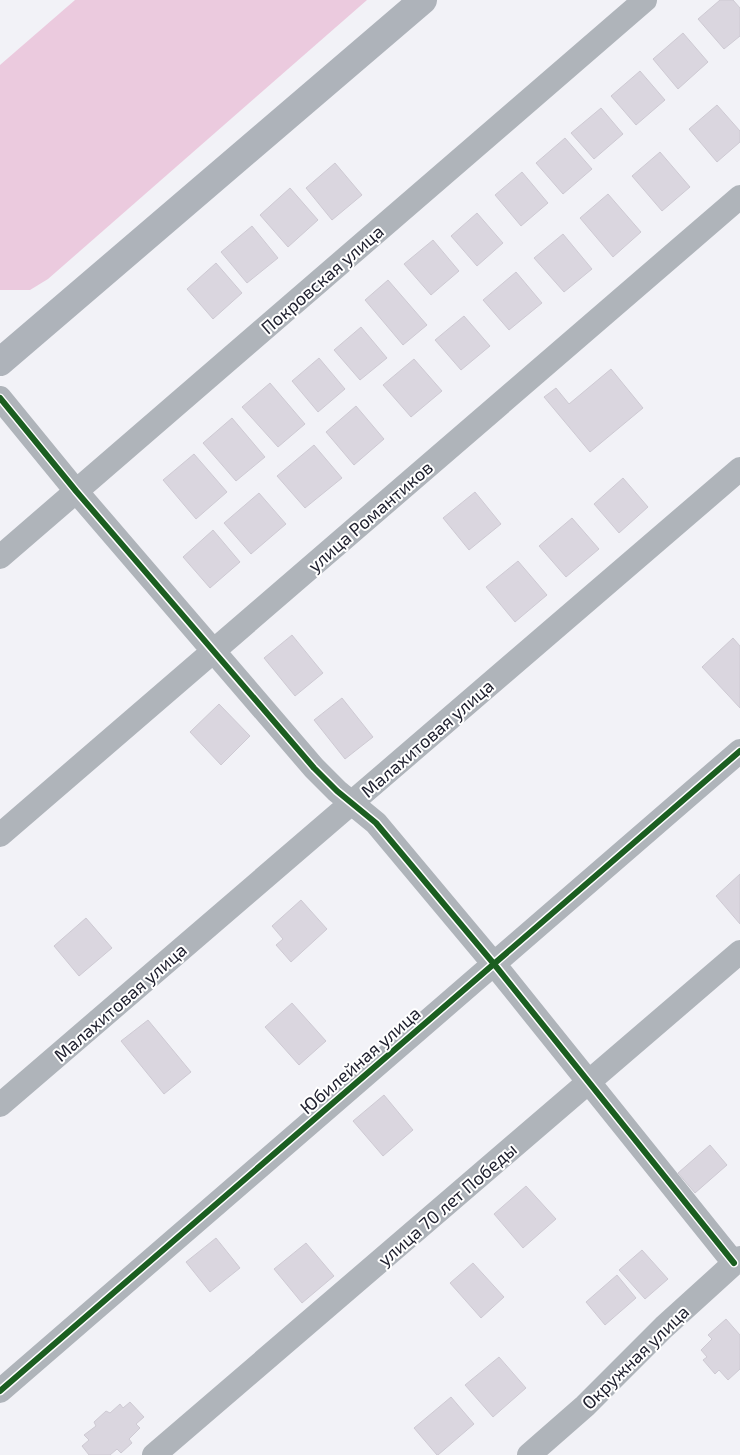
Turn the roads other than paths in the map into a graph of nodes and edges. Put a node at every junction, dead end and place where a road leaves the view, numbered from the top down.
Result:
1 (423, 0) edge
2 (645, 0) edge
3 (740, 198) edge
4 (0, 362) edge
5 (0, 398) edge
6 (740, 469) edge
7 (76, 491) junction
8 (0, 557) edge
9 (214, 651) junction
10 (740, 751) edge
11 (352, 802) junction
12 (0, 835) edge
13 (740, 952) edge
14 (494, 964) junction
15 (589, 1082) junction
16 (0, 1105) edge
17 (737, 1261) edge
18 (0, 1391) edge
19 (154, 1455) edge
20 (529, 1455) edge

1 - 4 main road
2 - 7 street, Покровская улица
3 - 9 street, улица Романтиков
5 - 7 street
6 - 11 street, Малахитовая улица
7 - 8 street, Покровская улица
7 - 9 street
9 - 11 street
9 - 12 street, улица Романтиков
10 - 14 street, Юбилейная улица
11 - 14 street
11 - 16 street, Малахитовая улица
13 - 15 street, улица 70 лет Победы
14 - 15 street
14 - 18 street, Юбилейная улица
15 - 17 street
15 - 19 street, улица 70 лет Победы
17 - 20 street, Окружная улица

